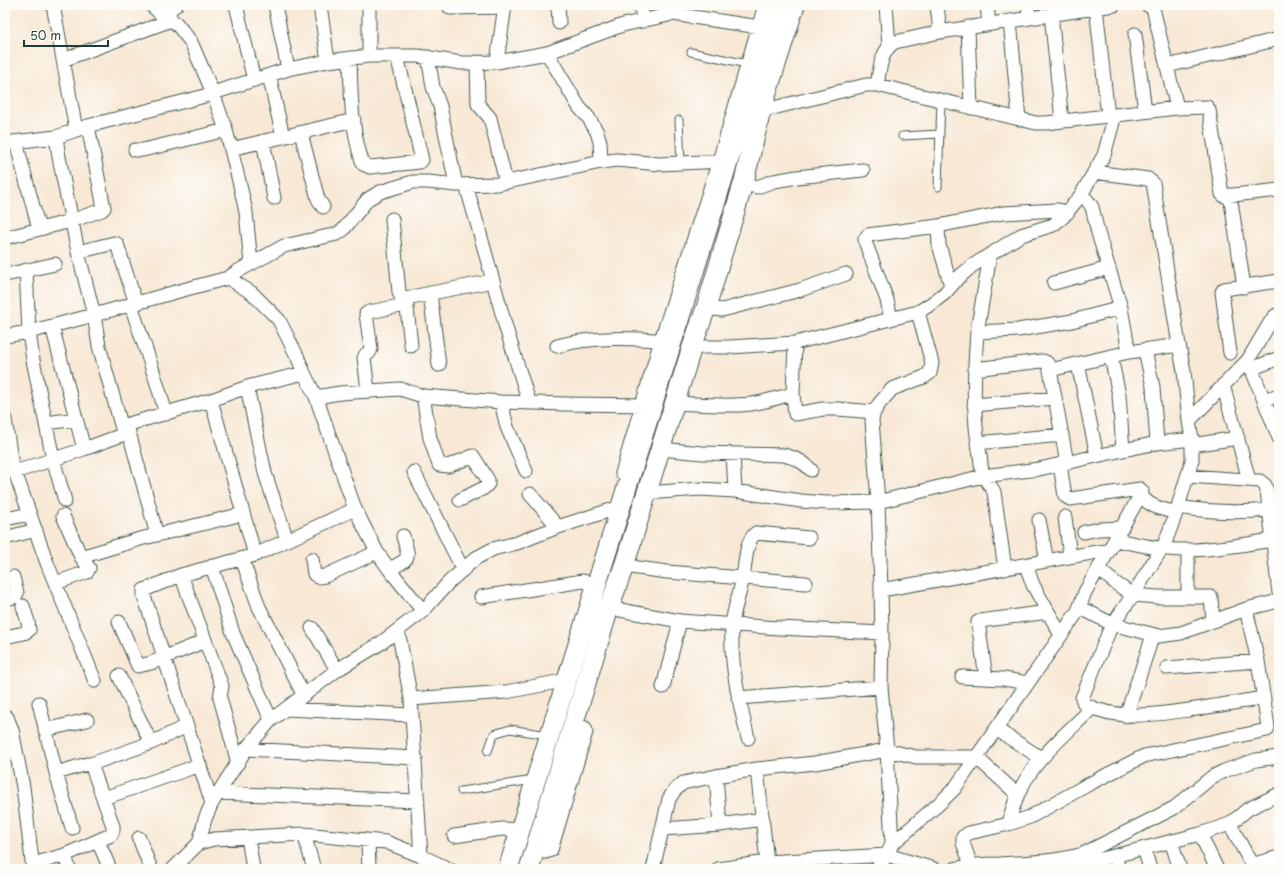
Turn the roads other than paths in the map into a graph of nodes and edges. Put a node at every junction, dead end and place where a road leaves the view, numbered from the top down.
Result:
1 (53, 5) edge
2 (151, 5) edge
3 (176, 5) edge
4 (236, 5) edge
5 (275, 5) edge
6 (320, 5) edge
7 (369, 5) edge
8 (558, 5) edge
9 (641, 5) edge
10 (765, 5) edge
11 (777, 5) edge
12 (796, 5) edge
13 (886, 5) edge
14 (937, 5) edge
15 (987, 5) edge
16 (1114, 5) edge
17 (504, 6) edge
18 (1155, 6) edge
19 (1096, 7) junction
20 (450, 8) dead end
21 (1072, 8) edge
22 (1029, 11) edge
23 (1051, 14) junction
24 (167, 19) junction
25 (643, 21) junction
26 (1010, 21) junction
27 (559, 23) dead end
28 (989, 24) junction
29 (968, 27) junction
30 (764, 28) junction
31 (940, 32) junction
32 (1135, 34) dead end
33 (1279, 38) edge
34 (889, 46) junction
35 (691, 52) dead end
36 (547, 53) junction
37 (369, 56) junction
38 (397, 56) junction
39 (428, 57) junction
40 (350, 58) junction
41 (63, 60) junction
42 (328, 61) junction
43 (477, 62) junction
44 (497, 62) junction
45 (752, 65) junction
46 (1167, 66) junction
47 (288, 69) junction
48 (269, 75) junction
49 (254, 80) junction
50 (877, 85) junction
51 (213, 93) junction
52 (941, 101) junction
53 (971, 108) junction
54 (1177, 108) junction
55 (761, 111) junction
56 (1145, 111) junction
57 (1112, 115) junction
58 (1019, 119) junction
59 (354, 120) junction
60 (679, 120) dead end
61 (1062, 121) junction
62 (82, 128) junction
63 (226, 130) junction
64 (301, 133) junction
65 (940, 134) junction
66 (56, 136) junction
67 (283, 136) junction
68 (902, 136) dead end
69 (263, 141) junction
70 (11, 142) edge
71 (231, 149) junction
72 (135, 150) dead end
73 (723, 161) junction
74 (602, 162) junction
75 (681, 163) junction
76 (408, 164) junction
77 (863, 170) dead end
78 (1094, 172) junction
79 (744, 181) junction
80 (413, 182) junction
81 (506, 182) junction
82 (461, 185) junction
83 (938, 187) dead end
84 (1279, 190) edge
85 (1081, 195) junction
86 (1230, 195) junction
87 (274, 198) dead end
88 (323, 207) dead end
89 (1068, 212) junction
90 (392, 219) dead end
91 (71, 221) junction
92 (938, 226) junction
93 (39, 229) junction
94 (5, 238) edge
95 (78, 252) junction
96 (990, 256) junction
97 (55, 264) dead end
98 (251, 264) junction
99 (1109, 268) junction
100 (26, 270) junction
101 (846, 274) dead end
102 (5, 275) edge
103 (228, 278) junction
104 (494, 281) junction
105 (1279, 281) edge
106 (1054, 283) dead end
107 (951, 286) junction
108 (1244, 287) junction
109 (430, 294) junction
110 (405, 300) junction
111 (133, 304) junction
112 (706, 308) junction
113 (1121, 308) junction
114 (918, 312) junction
115 (1279, 314) edge
116 (94, 316) junction
117 (891, 319) junction
118 (52, 326) junction
119 (29, 332) junction
120 (977, 332) junction
121 (5, 336) edge
122 (666, 341) junction
123 (795, 344) junction
124 (1179, 345) junction
125 (411, 346) dead end
126 (557, 346) dead end
127 (692, 347) junction
128 (1145, 350) junction
129 (1129, 352) junction
130 (1230, 353) dead end
131 (1111, 356) junction
132 (1279, 358) edge
133 (1078, 364) junction
134 (1250, 364) junction
135 (439, 365) dead end
136 (974, 369) junction
137 (1050, 370) junction
138 (304, 373) junction
139 (1223, 386) junction
140 (247, 387) junction
141 (368, 390) junction
142 (793, 394) junction
143 (1279, 394) edge
144 (423, 396) junction
145 (316, 397) junction
146 (1055, 398) junction
147 (211, 400) junction
148 (1264, 400) junction
149 (501, 402) junction
150 (530, 402) junction
151 (676, 403) junction
152 (647, 405) junction
153 (974, 405) junction
154 (874, 412) junction
155 (166, 414) junction
156 (5, 419) edge
157 (76, 419) junction
158 (1189, 421) junction
159 (46, 423) junction
160 (1278, 433) edge
161 (1062, 434) junction
162 (1238, 438) junction
163 (1192, 439) junction
164 (977, 443) junction
165 (1157, 443) junction
166 (84, 449) junction
167 (660, 449) junction
168 (1123, 450) junction
169 (733, 454) junction
170 (1096, 456) junction
171 (53, 459) junction
172 (1064, 464) junction
173 (811, 470) dead end
174 (526, 471) dead end
175 (15, 472) junction
176 (414, 472) dead end
177 (983, 476) junction
178 (1188, 476) junction
179 (1249, 480) junction
180 (734, 491) junction
181 (647, 493) junction
182 (530, 494) dead end
183 (1141, 494) junction
184 (460, 500) dead end
185 (65, 501) dead end
186 (878, 502) junction
187 (615, 508) junction
188 (354, 509) junction
189 (1177, 510) junction
190 (1269, 510) junction
191 (30, 514) junction
192 (243, 514) junction
193 (63, 516) dead end
194 (1064, 517) dead end
195 (5, 519) edge
196 (1039, 520) dead end
197 (558, 527) junction
198 (1122, 528) junction
199 (36, 530) junction
200 (1084, 532) dead end
201 (157, 535) junction
202 (403, 536) dead end
203 (5, 538) edge
204 (809, 538) dead end
205 (286, 540) junction
206 (1273, 540) junction
207 (1112, 545) junction
208 (1162, 548) junction
209 (1188, 550) junction
210 (377, 552) junction
211 (255, 555) junction
212 (82, 557) junction
213 (1070, 558) junction
214 (242, 559) junction
215 (312, 559) dead end
216 (1047, 561) junction
217 (1026, 565) junction
218 (212, 566) junction
219 (624, 566) junction
220 (1005, 568) junction
221 (389, 569) junction
222 (1098, 569) junction
223 (464, 570) junction
224 (181, 575) junction
225 (13, 576) dead end
226 (743, 578) junction
227 (806, 582) dead end
228 (56, 583) junction
229 (592, 583) junction
230 (881, 590) junction
231 (1279, 593) edge
232 (1133, 595) junction
233 (481, 597) dead end
234 (1188, 597) junction
235 (5, 599) edge
236 (1279, 601) edge
237 (23, 606) dead end
238 (609, 608) junction
239 (1246, 609) junction
240 (423, 611) junction
241 (1078, 611) junction
242 (1048, 612) junction
243 (680, 621) junction
244 (1213, 621) junction
245 (119, 622) dead end
246 (1112, 624) junction
247 (732, 625) junction
248 (312, 628) dead end
249 (398, 630) junction
250 (882, 633) junction
251 (1061, 635) junction
252 (1153, 635) junction
253 (5, 637) edge
254 (205, 641) junction
255 (164, 658) junction
256 (1258, 661) junction
257 (1167, 668) dead end
258 (336, 670) junction
259 (119, 676) dead end
260 (962, 677) dead end
261 (986, 678) junction
262 (95, 681) dead end
263 (562, 682) junction
264 (1028, 682) junction
265 (663, 687) dead end
266 (881, 687) junction
267 (304, 694) junction
268 (738, 698) junction
269 (1264, 698) junction
270 (412, 699) junction
271 (39, 703) dead end
272 (1092, 708) junction
273 (286, 709) junction
274 (412, 715) junction
275 (5, 716) edge
276 (1126, 716) junction
277 (87, 720) dead end
278 (271, 720) junction
279 (187, 726) junction
280 (996, 729) junction
281 (45, 730) junction
282 (545, 735) junction
283 (748, 738) dead end
284 (151, 743) junction
285 (10, 746) edge
286 (246, 749) junction
287 (887, 750) junction
288 (488, 751) dead end
289 (976, 757) junction
290 (1279, 757) edge
291 (416, 758) junction
292 (1041, 758) junction
293 (238, 763) junction
294 (91, 764) junction
295 (200, 765) junction
296 (757, 769) junction
297 (56, 773) junction
298 (716, 776) junction
299 (531, 782) junction
300 (461, 791) dead end
301 (1017, 794) junction
302 (1279, 794) edge
303 (104, 798) junction
304 (215, 798) junction
305 (418, 801) junction
306 (763, 820) junction
307 (1009, 824) junction
308 (1230, 824) junction
309 (720, 825) junction
310 (72, 828) dead end
311 (663, 829) junction
312 (517, 830) junction
313 (304, 834) junction
314 (1200, 834) junction
315 (454, 836) dead end
316 (248, 837) junction
317 (139, 838) dead end
318 (98, 841) junction
319 (368, 841) junction
320 (1171, 841) junction
321 (200, 843) junction
322 (1144, 848) junction
323 (890, 849) junction
324 (65, 855) junction
325 (420, 856) junction
326 (1115, 856) junction
327 (1279, 857) edge
328 (767, 862) junction
329 (971, 865) junction
330 (1085, 866) edge
331 (33, 867) edge
332 (1253, 867) edge
333 (70, 869) edge
334 (110, 869) edge
335 (151, 869) edge
336 (173, 869) edge
337 (253, 869) edge
338 (314, 869) edge
339 (369, 869) edge
340 (449, 869) edge
341 (502, 869) edge
342 (508, 869) edge
343 (529, 869) edge
344 (653, 869) edge
345 (718, 869) edge
346 (877, 869) edge
347 (934, 869) edge
348 (954, 869) edge
349 (1063, 869) edge
350 (1119, 869) edge
351 (1150, 869) edge
352 (1180, 869) edge
353 (1217, 869) edge

1 - 41 street
2 - 24 street
3 - 24 street
4 - 49 street
5 - 47 street
6 - 42 street
7 - 37 street
8 - 27 street
9 - 25 street
10 - 30 street
11 - 30 main road
12 - 55 main road
13 - 34 street
14 - 31 street
15 - 28 street
16 - 19 street
17 - 20 street
17 - 44 street
18 - 46 street
19 - 21 street
19 - 57 street
21 - 23 street
22 - 23 street
22 - 26 street
23 - 61 street
24 - 41 street
24 - 51 street
25 - 30 street
25 - 36 street
26 - 28 street
26 - 58 street
28 - 29 street
29 - 31 street
29 - 53 street
30 - 45 main road
31 - 34 street
32 - 56 street
33 - 46 street
34 - 50 street
35 - 45 lane
36 - 44 street
36 - 74 street
37 - 38 street
37 - 40 street
38 - 39 street
38 - 76 street
39 - 43 street
39 - 82 street
40 - 42 street
40 - 59 street
41 - 62 street
42 - 47 street
43 - 44 street
43 - 81 street
45 - 73 main road
46 - 54 street
47 - 48 street
48 - 49 street
48 - 67 street
49 - 51 street
50 - 52 street
50 - 55 street
51 - 62 street
51 - 63 street
52 - 53 street
52 - 65 lane
53 - 58 street
54 - 56 street
54 - 86 street
55 - 79 main road
56 - 57 street
57 - 61 street
57 - 78 street
58 - 61 street
59 - 64 street
59 - 76 street
60 - 75 lane
62 - 66 street
62 - 91 street
63 - 71 street
63 - 72 street
64 - 67 street
64 - 88 street
65 - 68 lane
65 - 83 lane
66 - 70 street
66 - 91 street
67 - 69 street
69 - 71 street
69 - 87 street
70 - 93 street
71 - 98 street
73 - 75 street
73 - 122 main road
74 - 75 street
74 - 81 street
76 - 80 street
77 - 79 street
78 - 85 street
78 - 124 street
79 - 112 main road
80 - 82 street
80 - 98 street
81 - 82 street
82 - 104 street
84 - 86 street
85 - 89 street
85 - 99 street
86 - 108 street
89 - 92 street
89 - 96 street
90 - 110 street
91 - 93 street
91 - 95 street
92 - 107 street
92 - 117 street
93 - 94 street
95 - 111 street
95 - 116 street
96 - 107 street
96 - 120 street
97 - 100 street
98 - 103 street
99 - 106 street
99 - 113 street
100 - 102 street
100 - 119 street
101 - 112 street
103 - 111 street
103 - 138 street
104 - 109 street
104 - 150 street
105 - 108 street
107 - 114 street
108 - 130 street
109 - 110 street
109 - 135 street
110 - 125 street
110 - 141 street
111 - 116 street
111 - 155 street
112 - 127 main road
113 - 120 street
113 - 129 street
114 - 117 street
114 - 154 street
115 - 134 street
116 - 118 street
116 - 166 street
117 - 123 street
118 - 119 street
118 - 157 street
119 - 121 street
119 - 159 street
120 - 136 street
122 - 126 street
122 - 152 main road
123 - 127 street
123 - 142 street
124 - 128 street
124 - 158 street
127 - 151 main road
128 - 129 street
128 - 165 street
129 - 131 street
131 - 133 street
131 - 168 street
132 - 134 street
133 - 137 street
133 - 170 street
134 - 139 street
134 - 148 street
136 - 137 street
136 - 153 street
137 - 146 street
138 - 140 street
138 - 145 street
139 - 158 street
139 - 162 street
140 - 147 street
140 - 205 street
141 - 144 street
141 - 145 street
142 - 151 street
142 - 154 street
143 - 148 street
144 - 149 street
144 - 184 street
145 - 188 street
146 - 153 street
146 - 161 street
147 - 155 street
147 - 192 street
148 - 160 street
149 - 150 street
149 - 174 street
150 - 152 street
151 - 167 main road
152 - 187 main road
153 - 164 street
154 - 186 street
155 - 201 street
156 - 175 street
157 - 159 street
157 - 166 street
158 - 163 street
159 - 171 street
161 - 164 street
161 - 172 street
162 - 163 street
162 - 179 street
163 - 165 street
163 - 178 street
164 - 177 street
165 - 168 street
166 - 171 street
167 - 169 street
167 - 181 main road
168 - 170 street
169 - 173 street
169 - 180 street
170 - 172 street
171 - 175 street
171 - 185 street
172 - 177 street
172 - 183 street
175 - 191 street
176 - 223 street
177 - 186 street
177 - 220 street
178 - 179 street
178 - 189 street
179 - 190 street
180 - 181 street
180 - 186 street
181 - 219 main road
182 - 197 street
183 - 189 street
183 - 198 street
186 - 230 street
187 - 197 street
187 - 229 main road
188 - 205 street
188 - 210 street
189 - 190 street
189 - 208 street
190 - 206 street
191 - 195 street
191 - 199 street
192 - 201 street
192 - 211 street
193 - 212 street
194 - 213 street
196 - 216 street
197 - 223 street
198 - 200 street
198 - 207 street
199 - 203 street
199 - 228 street
201 - 212 street
202 - 221 street
204 - 226 street
205 - 211 street
206 - 209 street
206 - 231 street
207 - 208 street
207 - 213 street
207 - 222 street
208 - 209 street
208 - 232 street
209 - 234 street
210 - 215 street
210 - 221 street
211 - 214 street
212 - 228 street
213 - 216 street
214 - 218 street
214 - 267 street
216 - 217 street
217 - 220 street
217 - 242 street
218 - 224 street
218 - 278 street
219 - 226 street
219 - 238 main road
220 - 230 street
221 - 240 street
222 - 232 street
222 - 241 street
223 - 240 street
224 - 254 street
224 - 255 street
225 - 235 street
226 - 227 street
226 - 247 street
228 - 262 street
229 - 233 street
229 - 263 main road
230 - 250 street
232 - 234 street
232 - 246 street
234 - 244 street
236 - 239 street
237 - 253 street
238 - 243 street
238 - 343 main road
239 - 244 street
239 - 256 street
240 - 249 street
241 - 246 street
241 - 251 street
242 - 251 street
242 - 261 street
243 - 247 street
243 - 265 street
244 - 252 street
245 - 255 street
246 - 252 street
246 - 272 street
247 - 250 street
247 - 268 street
248 - 258 street
249 - 258 street
249 - 270 street
250 - 266 street
251 - 264 street
252 - 276 street
254 - 255 street
254 - 293 street
255 - 279 street
256 - 257 street
256 - 269 street
258 - 267 street
259 - 284 street
260 - 261 street
261 - 264 street
263 - 270 street
263 - 282 main road
264 - 280 street
266 - 268 street
266 - 287 street
267 - 273 street
268 - 283 street
269 - 276 street
269 - 307 street
270 - 274 street
271 - 281 street
272 - 276 street
272 - 292 street
273 - 274 street
273 - 278 street
274 - 291 street
275 - 285 street
277 - 281 street
278 - 286 street
279 - 284 street
279 - 295 street
280 - 289 street
280 - 292 street
281 - 297 street
282 - 288 lane
282 - 299 main road
284 - 294 street
285 - 331 street
286 - 291 street
286 - 293 street
287 - 289 street
287 - 296 street
287 - 323 street
289 - 301 street
289 - 323 street
290 - 329 street
291 - 305 street
292 - 301 street
293 - 304 street
294 - 297 street
294 - 303 street
295 - 303 street
295 - 304 street
296 - 298 street
296 - 306 street
297 - 310 street
298 - 309 street
298 - 311 street
299 - 300 lane
299 - 312 main road
301 - 307 street
302 - 308 street
303 - 318 street
304 - 305 street
304 - 321 street
305 - 325 street
306 - 309 street
306 - 328 street
307 - 329 street
308 - 314 street
308 - 332 street
309 - 311 street
311 - 344 street
312 - 315 street
312 - 341 street
312 - 342 main road
313 - 316 street
313 - 319 street
313 - 338 street
314 - 320 street
314 - 353 street
316 - 321 street
316 - 337 street
317 - 335 street
318 - 324 street
318 - 334 street
319 - 325 street
319 - 339 street
320 - 322 street
320 - 352 street
321 - 336 street
322 - 326 street
322 - 351 street
323 - 328 street
323 - 346 street
323 - 347 street
324 - 331 street
324 - 333 street
325 - 340 street
326 - 330 street
326 - 350 street
327 - 332 street
328 - 345 street
329 - 348 street
330 - 349 street

